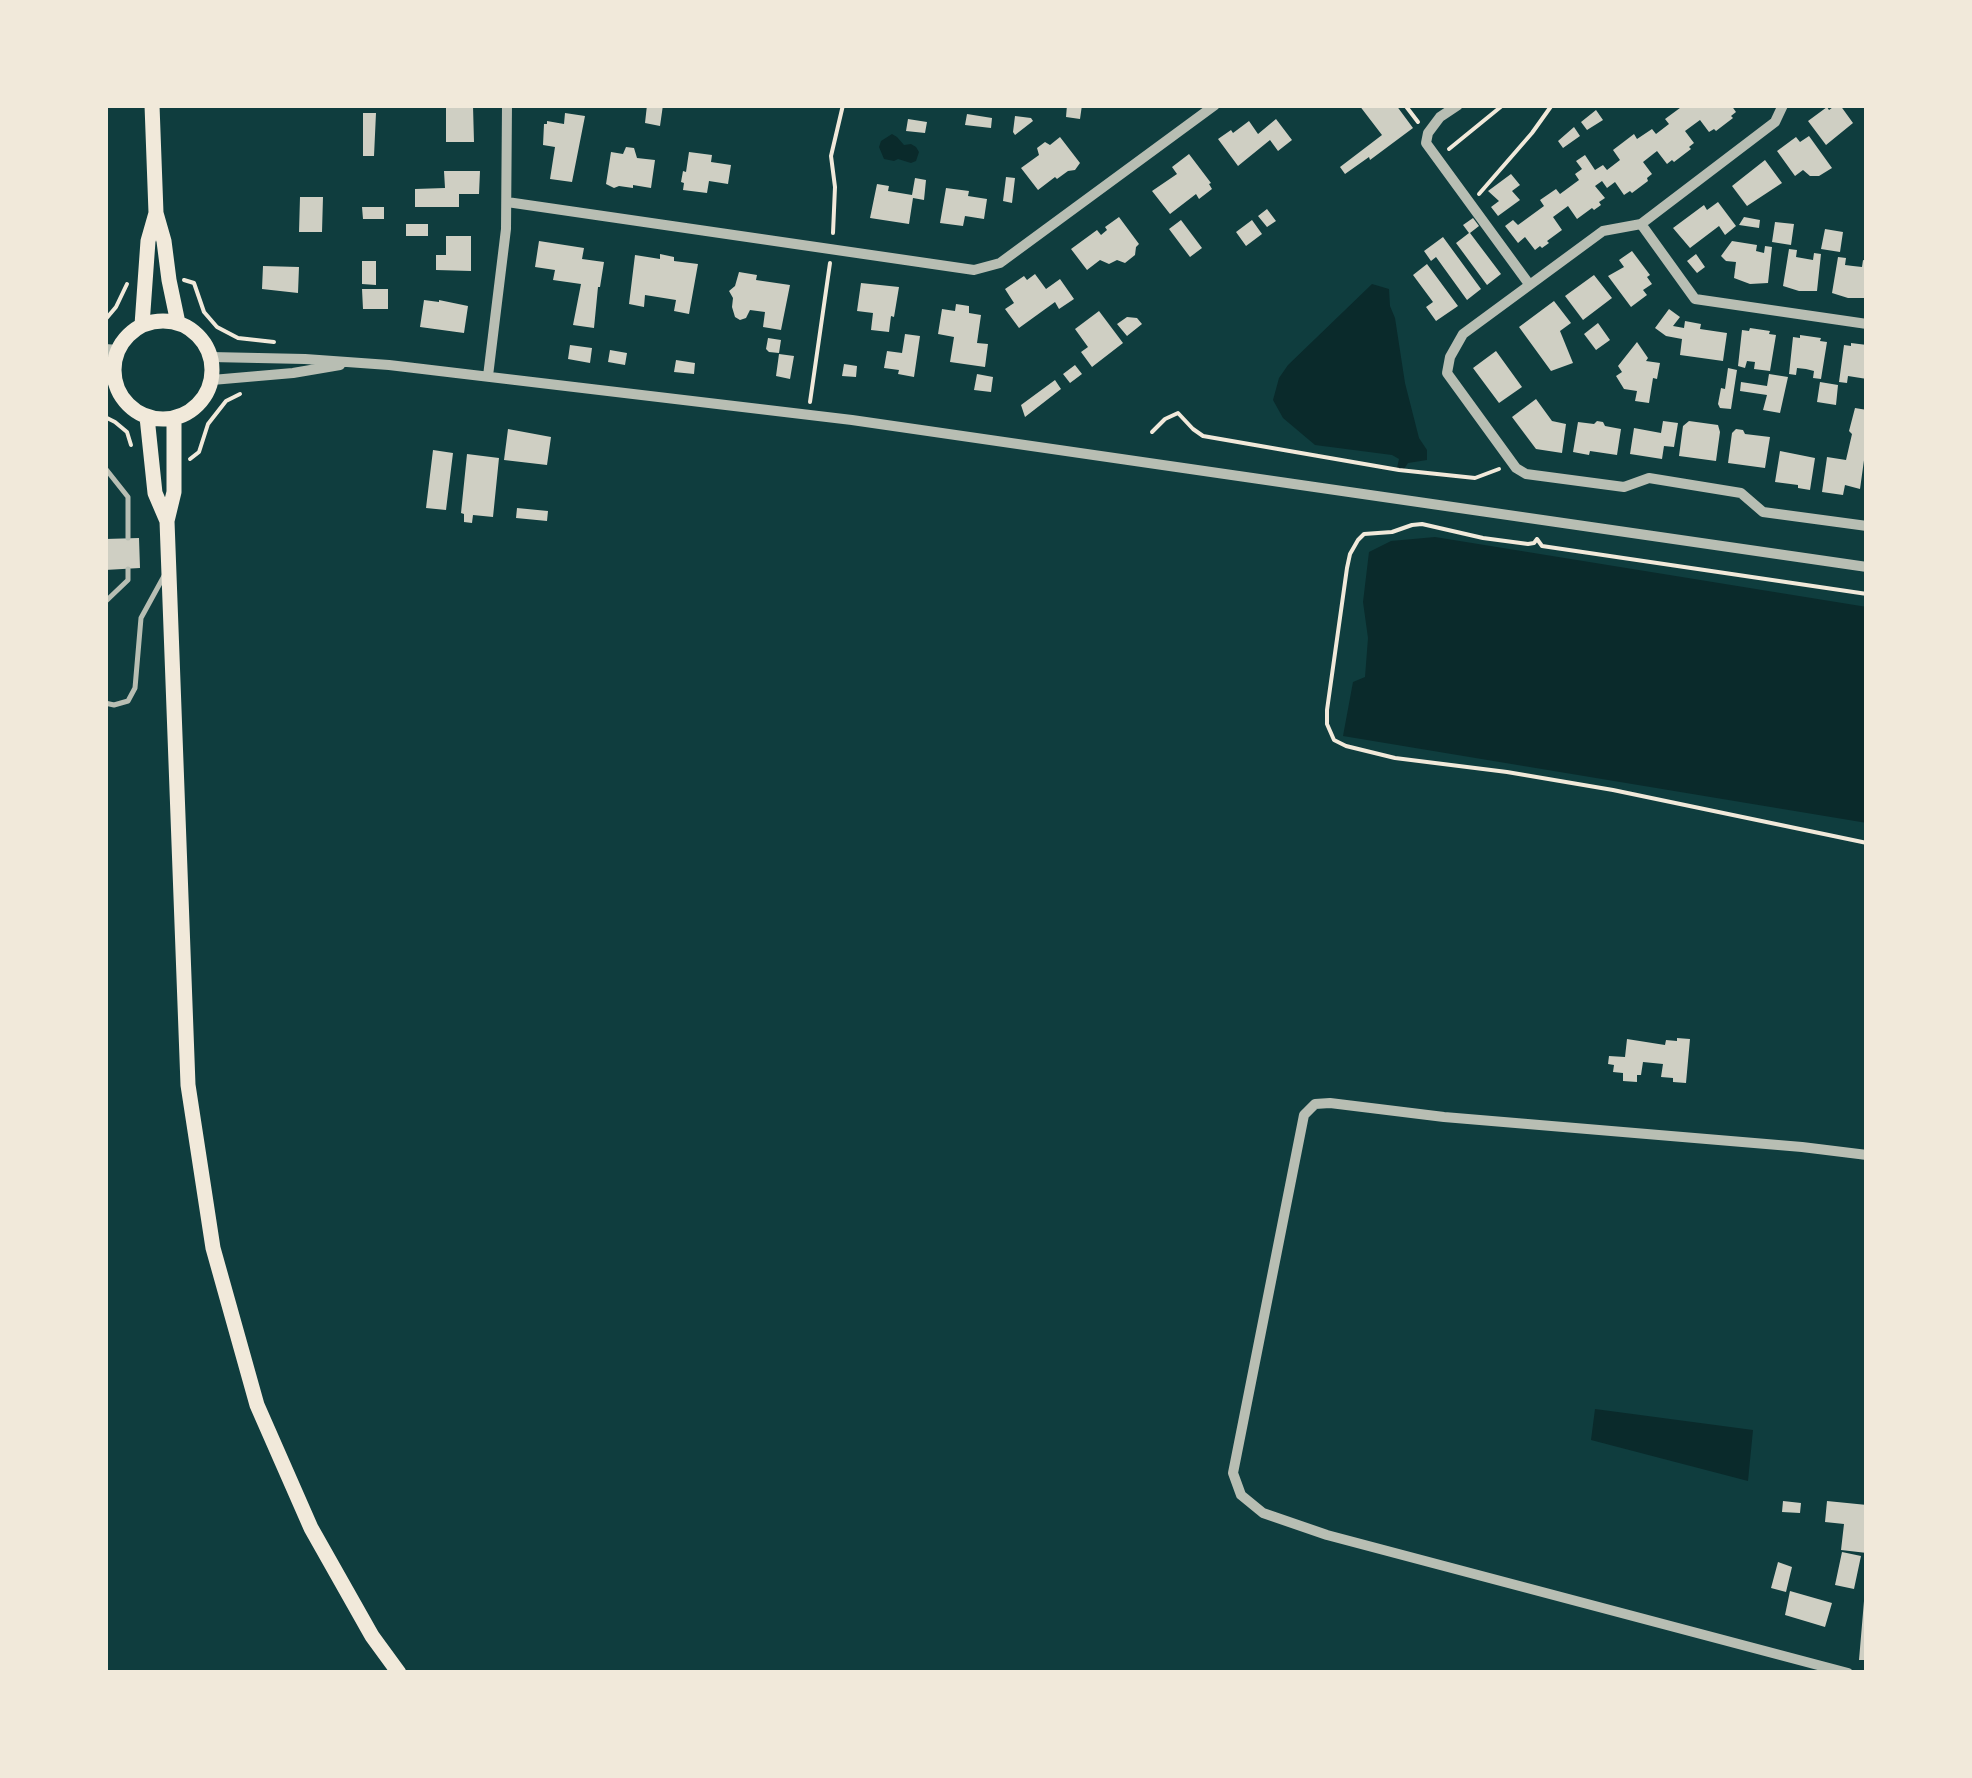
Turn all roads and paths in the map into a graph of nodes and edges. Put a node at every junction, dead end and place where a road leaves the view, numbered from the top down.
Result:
1 (152, 105) edge
2 (508, 105) edge
3 (843, 105) edge
4 (1214, 105) edge
5 (1405, 105) edge
6 (1458, 105) edge
7 (1503, 105) edge
8 (1552, 105) edge
9 (1783, 105) edge
10 (1428, 133) junction
11 (1437, 158) junction
12 (507, 202) junction
13 (1468, 202) junction
14 (156, 213) junction
15 (1641, 224) junction
16 (832, 250) junction
17 (146, 280) junction
18 (169, 280) junction
19 (1528, 284) junction
20 (105, 320) edge
21 (178, 323) junction
22 (1867, 324) edge
23 (142, 326) junction
24 (287, 344) dead end
25 (111, 350) edge
26 (211, 358) junction
27 (355, 362) junction
28 (488, 376) junction
29 (110, 380) edge
30 (212, 380) junction
31 (247, 390) dead end
32 (810, 404) dead end
33 (147, 417) junction
34 (105, 418) edge
35 (174, 418) junction
36 (1152, 432) dead end
37 (152, 462) junction
38 (174, 462) junction
39 (1512, 462) junction
40 (105, 468) edge
41 (167, 521) junction
42 (1867, 526) edge
43 (128, 538) dead end
44 (1867, 567) edge
45 (168, 568) junction
46 (128, 569) dead end
47 (1867, 594) edge
48 (105, 602) edge
49 (105, 703) edge
50 (1867, 843) edge
51 (1867, 1155) edge
52 (399, 1673) edge
53 (1848, 1673) edge

1 - 14 main road
2 - 12 street
3 - 16 path
4 - 16 street
5 - 10 path
6 - 10 street
7 - 11 path
8 - 13 path
9 - 15 street
10 - 11 street
11 - 13 street
12 - 16 street
12 - 28 street
13 - 19 street
14 - 17 main road
14 - 18 main road
15 - 19 street
15 - 22 street
16 - 32 path
17 - 20 path
17 - 23 main road
18 - 21 main road
18 - 24 path
19 - 39 street
21 - 23 main road
21 - 26 main road
23 - 25 main road
25 - 29 main road
26 - 27 street
26 - 30 main road
27 - 28 street
27 - 30 street
28 - 44 street
29 - 33 main road
30 - 35 main road
31 - 38 path
33 - 35 main road
33 - 37 main road
34 - 37 path
35 - 38 main road
36 - 39 path
37 - 41 main road
38 - 41 main road
39 - 42 street
40 - 43 lane
41 - 45 main road
45 - 49 lane
45 - 52 main road
46 - 48 lane
47 - 50 path
51 - 53 street

